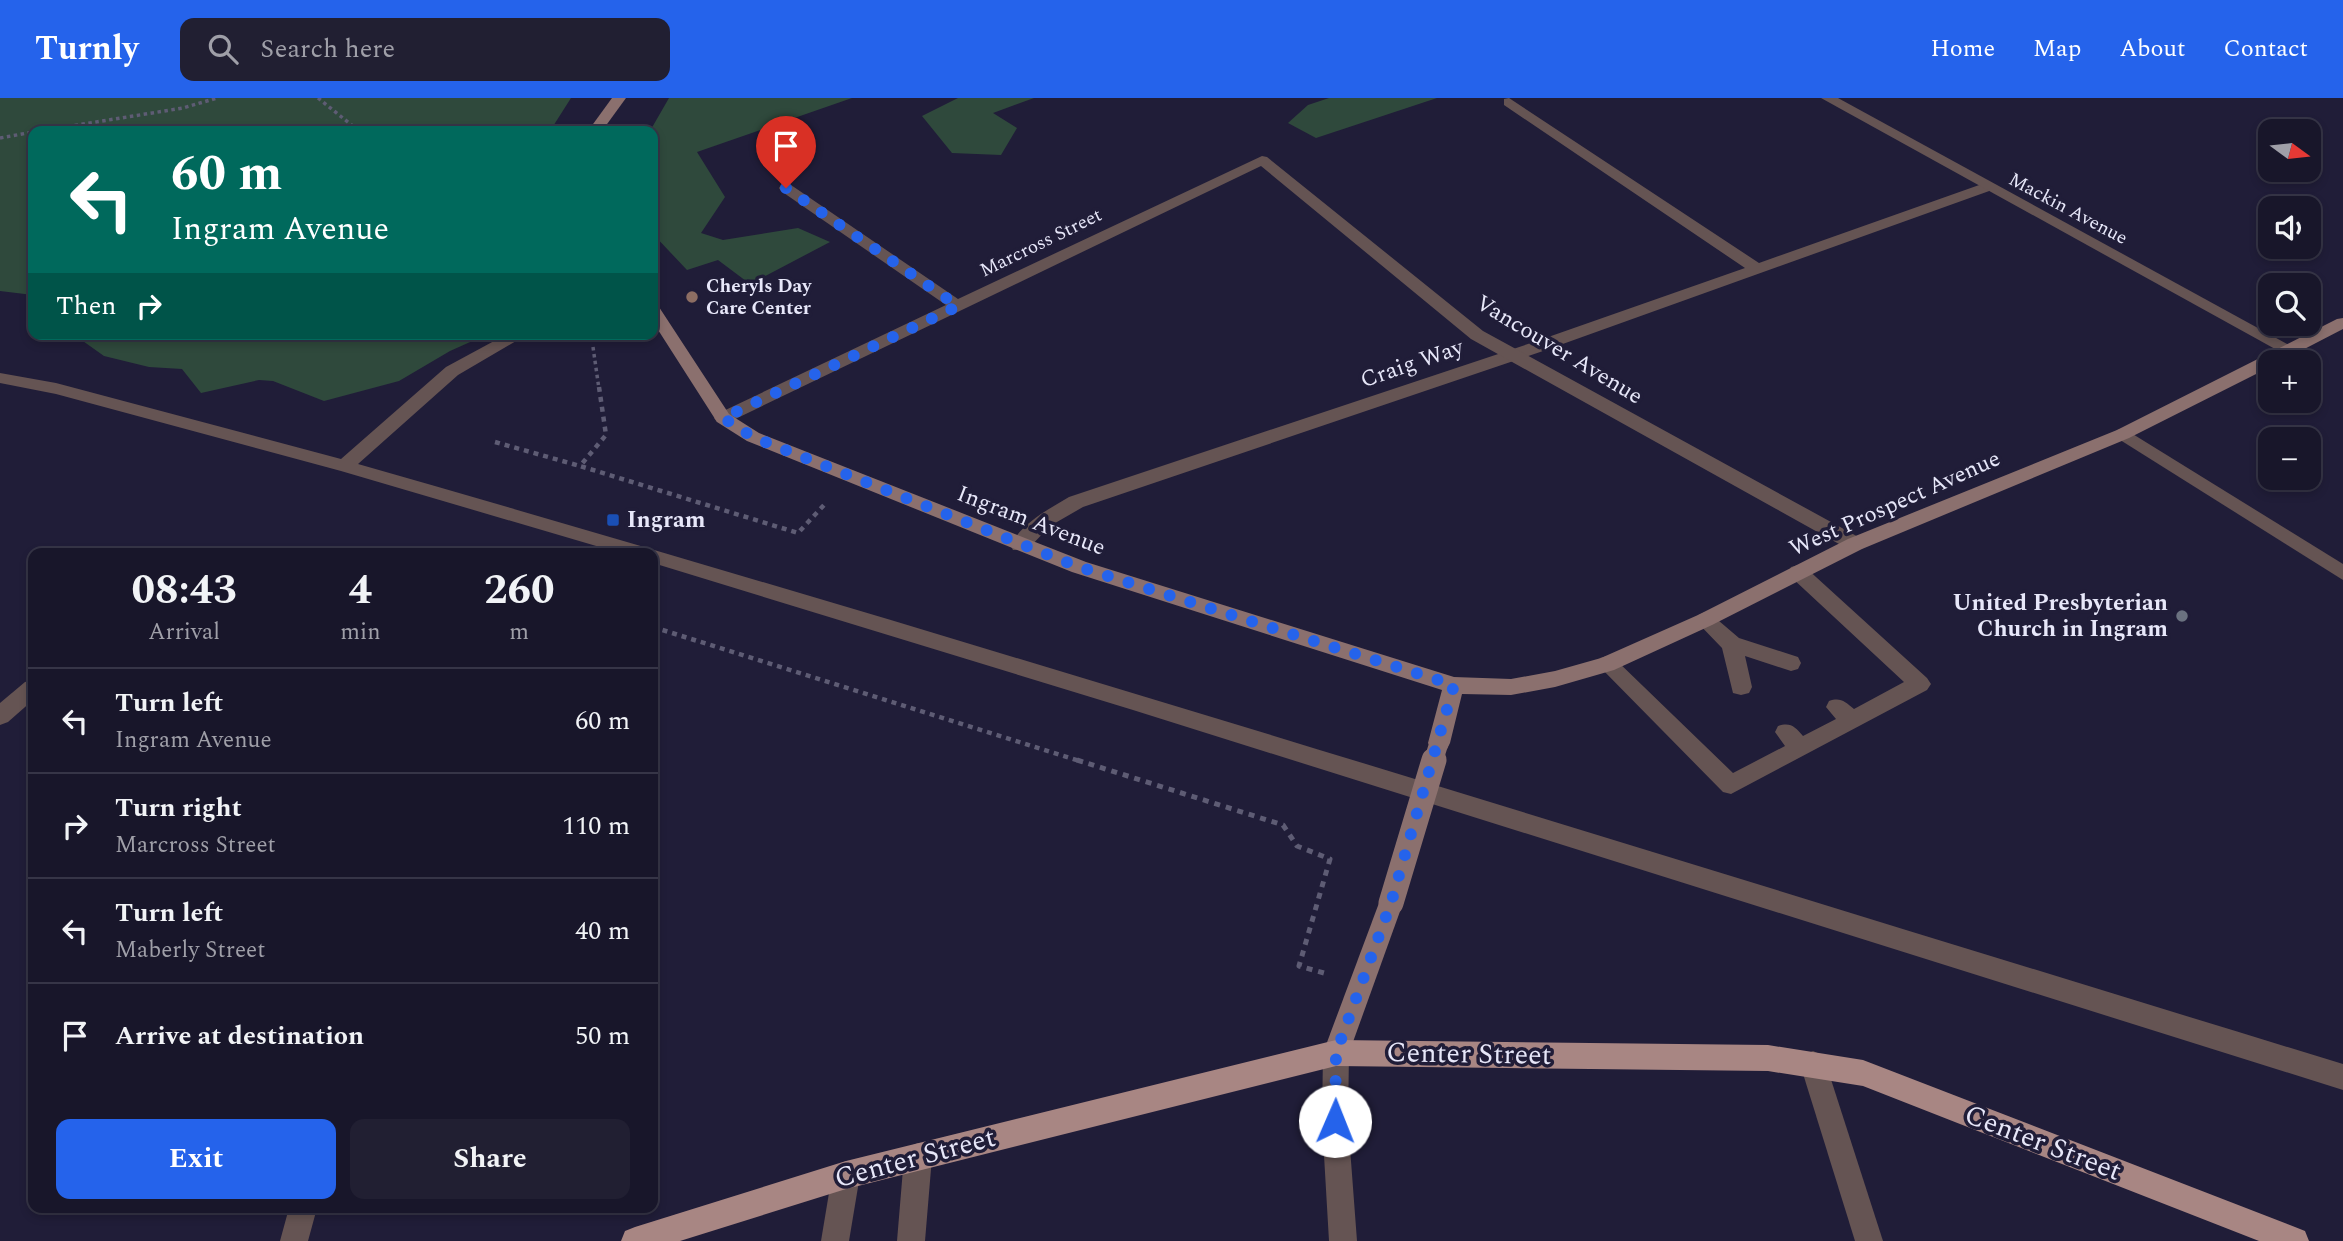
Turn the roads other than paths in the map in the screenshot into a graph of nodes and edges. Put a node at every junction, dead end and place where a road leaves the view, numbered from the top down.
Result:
1 (619, 98) edge
2 (1828, 98) edge
3 (1509, 102) dead end
4 (599, 126) edge
5 (1262, 160) joint
6 (1987, 187) junction
7 (786, 188) dead end
8 (1758, 269) junction
9 (958, 306) junction
10 (658, 318) edge
11 (2343, 323) edge
12 (509, 340) edge
13 (2290, 350) edge
14 (2294, 350) edge
15 (1512, 356) junction
16 (2258, 368) edge
17 (0, 377) edge
18 (723, 418) junction
19 (2123, 434) junction
20 (344, 466) junction
21 (1855, 544) junction
22 (1020, 545) junction
23 (627, 548) edge
24 (658, 558) edge
25 (1798, 572) junction
26 (2343, 573) edge
27 (1705, 621) junction
28 (1732, 644) junction
29 (1791, 663) dead end
30 (1607, 664) junction
31 (1454, 685) junction
32 (1741, 687) dead end
33 (28, 692) edge
34 (0, 716) edge
35 (1336, 1053) junction
36 (1814, 1064) junction
37 (2343, 1077) edge
38 (918, 1157) junction
39 (846, 1175) junction
40 (302, 1213) edge
41 (294, 1241) edge
42 (635, 1241) edge
43 (835, 1241) edge
44 (911, 1241) edge
45 (1343, 1241) edge
46 (1869, 1241) edge
47 (2295, 1241) edge

1 - 4 street
2 - 6 street, Mackin Avenue
3 - 8 street
5 - 9 street, Marcross Street
5 - 15 street, Vancouver Avenue
6 - 8 street, Craig Way
6 - 13 street, Mackin Avenue
7 - 9 street
8 - 15 street, Craig Way
9 - 18 street, Marcross Street
10 - 18 street, Ingram Avenue
11 - 14 street, West Prospect Avenue
12 - 20 street
15 - 21 street, Vancouver Avenue
15 - 22 street, Craig Way
16 - 19 street, West Prospect Avenue
17 - 20 street
18 - 22 street, Ingram Avenue
19 - 21 street, West Prospect Avenue
19 - 26 street
20 - 23 street
21 - 25 street, West Prospect Avenue
22 - 31 street, Ingram Avenue
24 - 37 street
25 - 27 street, West Prospect Avenue
25 - 30 street
27 - 28 street
27 - 30 street, West Prospect Avenue
28 - 29 street
28 - 32 street
30 - 31 street, West Prospect Avenue
31 - 35 street, bridge
33 - 34 street
35 - 36 main road, Center Street
35 - 38 main road, Center Street
35 - 45 street
36 - 46 street
36 - 47 main road, Center Street
38 - 39 main road, Center Street
38 - 44 street
39 - 42 main road, Center Street
39 - 43 street
40 - 41 street

